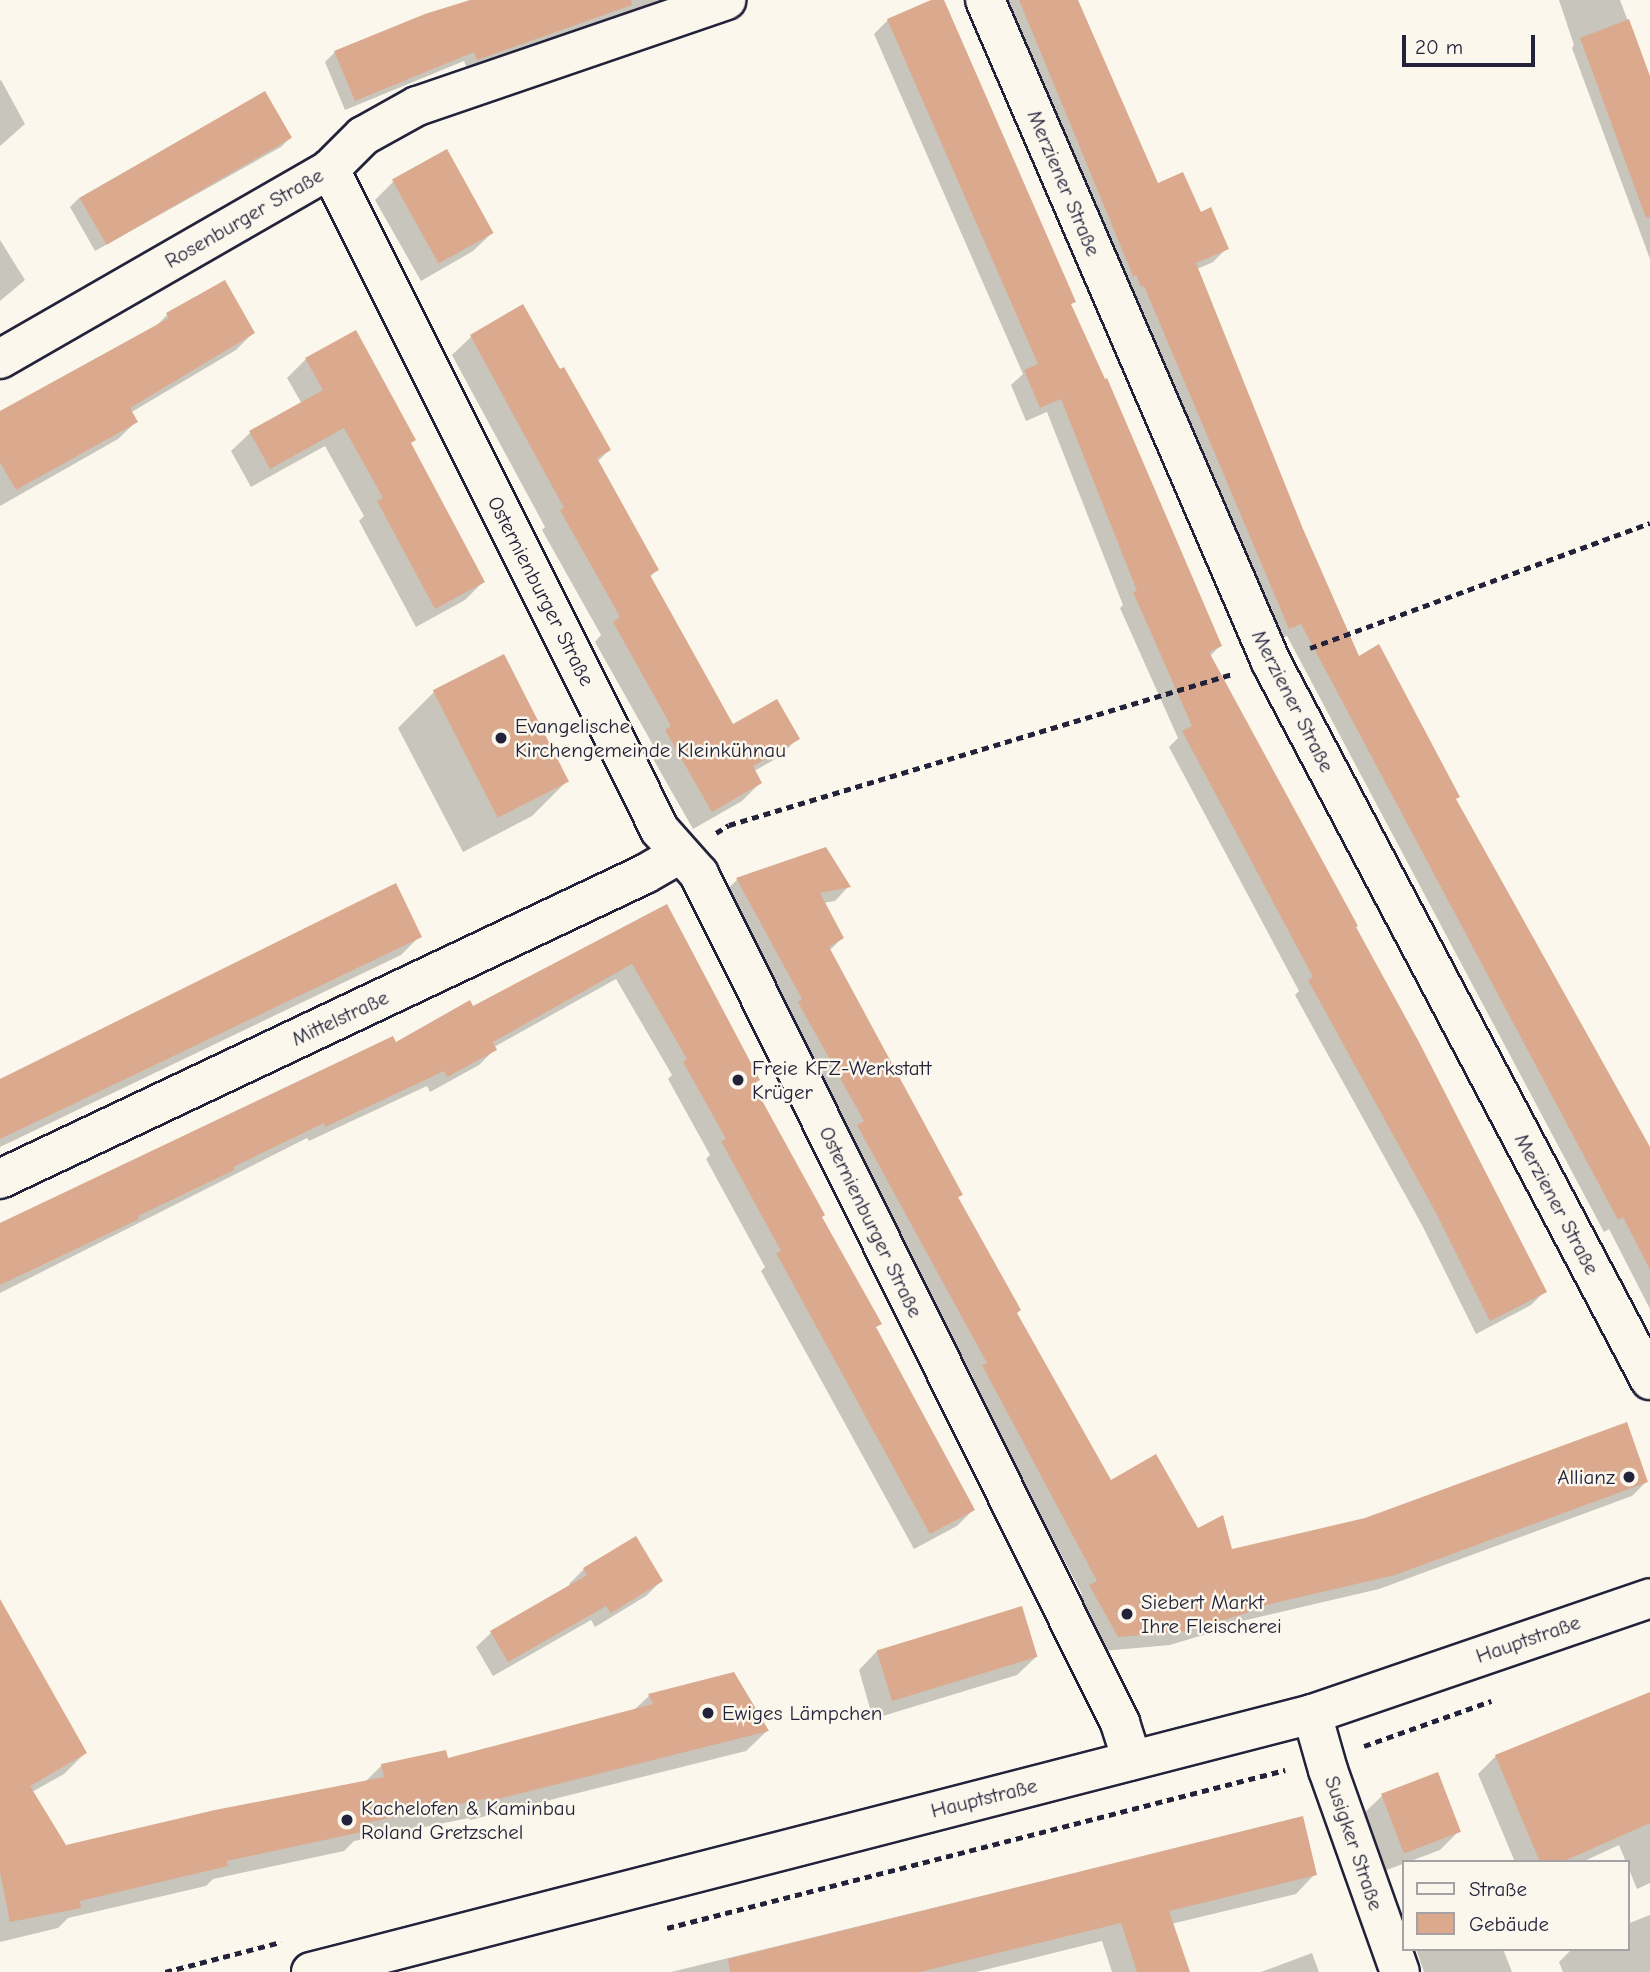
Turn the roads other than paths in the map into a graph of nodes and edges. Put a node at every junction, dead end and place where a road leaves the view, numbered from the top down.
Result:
1 (726, 0) edge
2 (985, 0) edge
3 (330, 169) junction
4 (0, 359) edge
5 (679, 854) junction
6 (0, 1179) edge
7 (1650, 1380) edge
8 (1650, 1598) edge
9 (1312, 1714) junction
10 (1132, 1760) junction
11 (311, 1972) edge
12 (1400, 1972) edge

1 - 3 street, Rosenburger Straße
2 - 7 street, Merziener Straße
3 - 4 street, Rosenburger Straße
3 - 5 street, Osternienburger Straße
5 - 6 street, Mittelstraße
5 - 10 street, Osternienburger Straße
8 - 9 street, Hauptstraße
9 - 10 street, Hauptstraße
9 - 12 street, Susigker Straße
10 - 11 street, Hauptstraße

